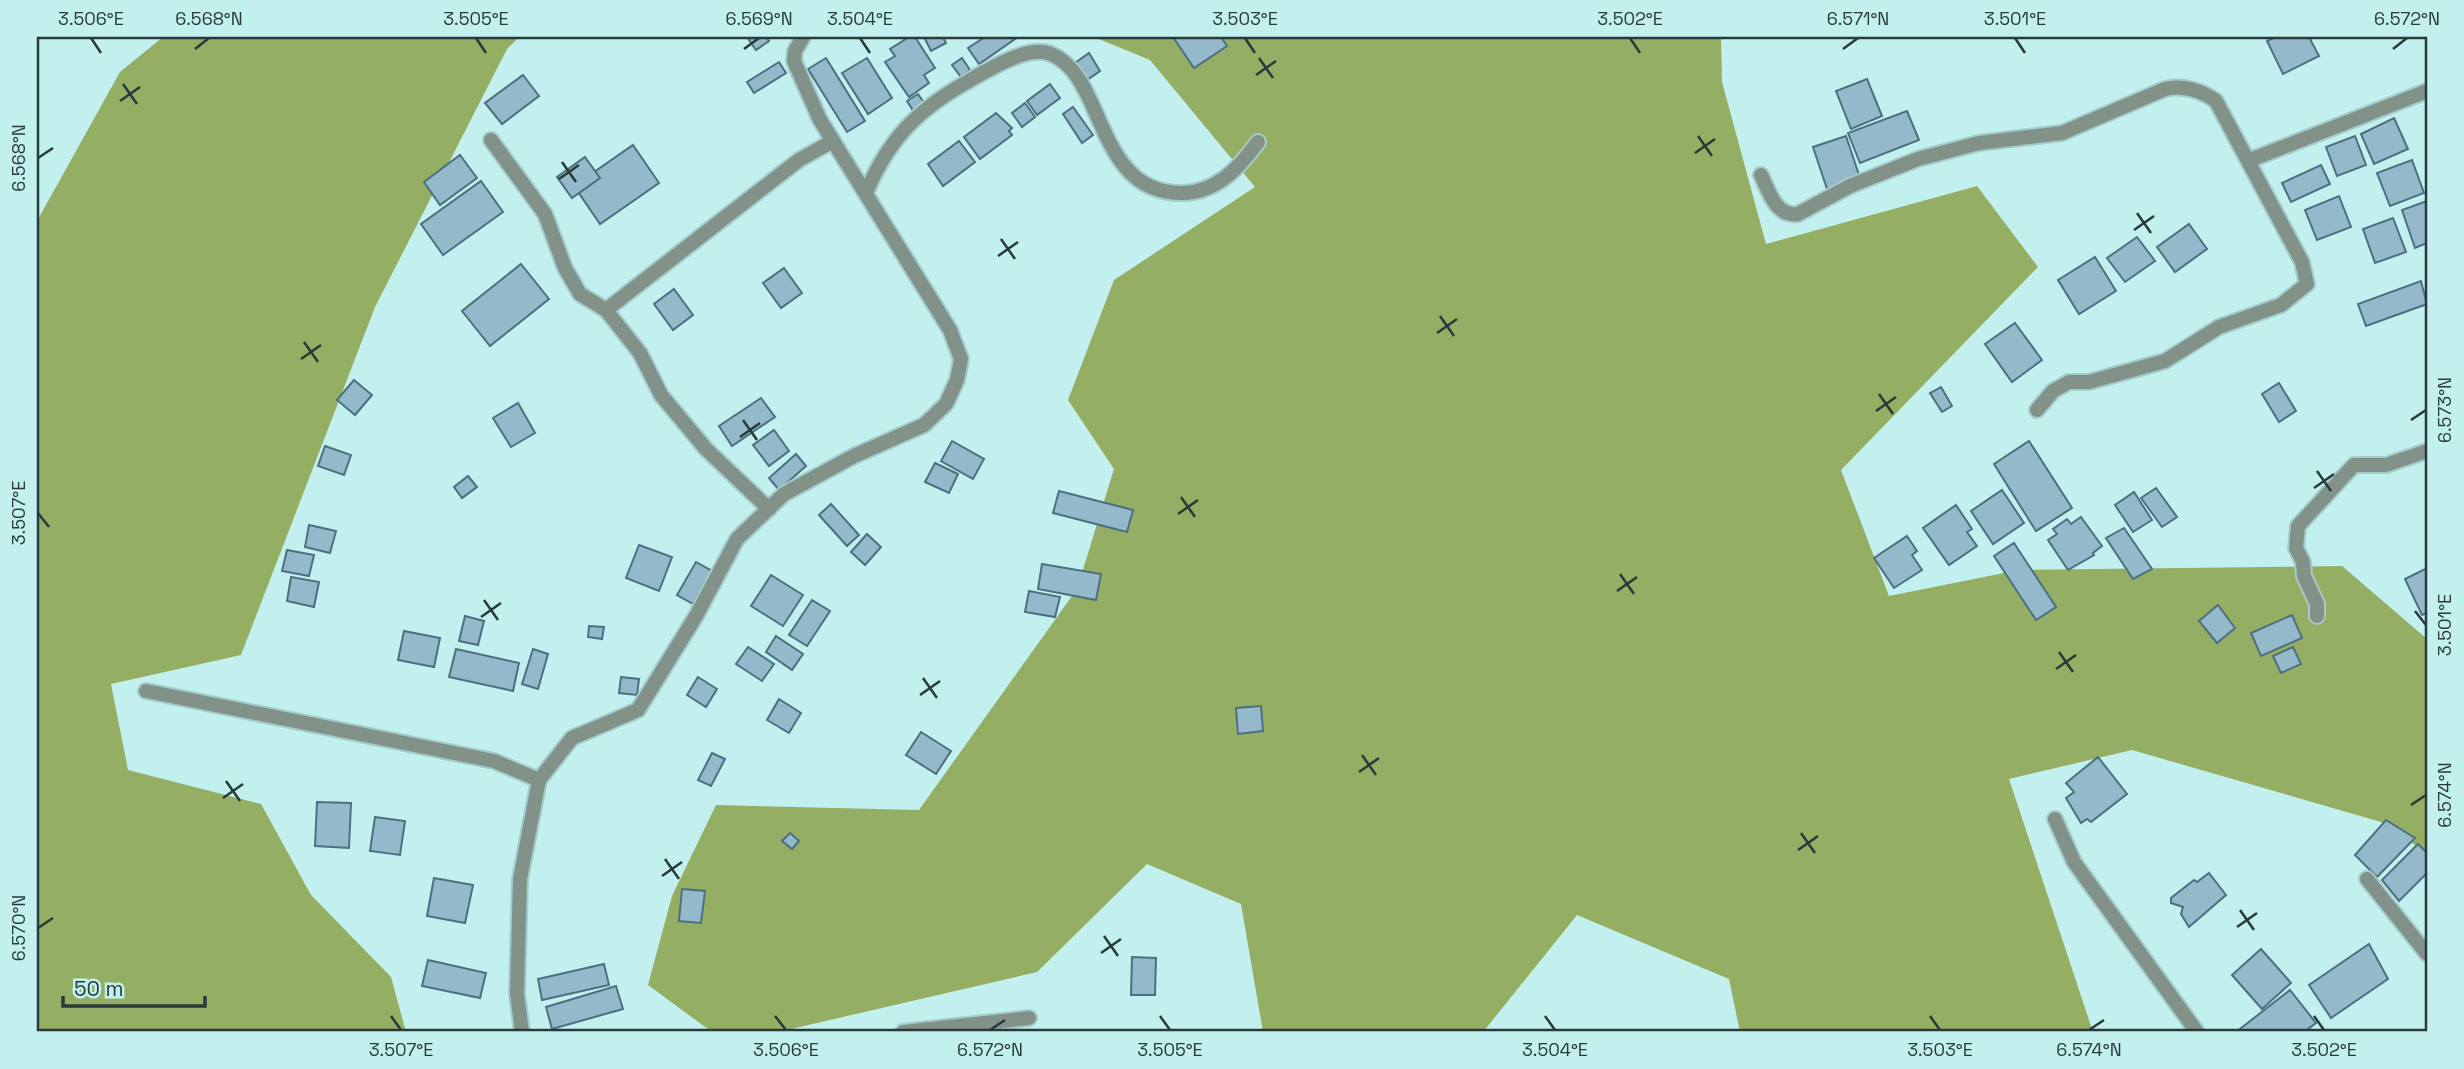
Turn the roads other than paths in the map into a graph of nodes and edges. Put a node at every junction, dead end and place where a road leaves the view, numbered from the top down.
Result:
1 (803, 37) edge
2 (2427, 91) edge
3 (491, 140) dead end
4 (833, 141) junction
5 (1258, 142) dead end
6 (2250, 160) junction
7 (1761, 175) dead end
8 (866, 193) junction
9 (606, 310) junction
10 (2037, 410) dead end
11 (2427, 451) edge
12 (769, 509) junction
13 (2317, 616) dead end
14 (146, 691) dead end
15 (539, 780) junction
16 (2055, 819) dead end
17 (2367, 879) dead end
18 (2427, 954) edge
19 (1030, 1018) dead end
20 (523, 1032) edge
21 (903, 1032) edge
22 (2197, 1032) edge

1 - 4 street
2 - 6 street
3 - 9 street
4 - 8 street
4 - 9 street
5 - 8 street
6 - 7 street
6 - 10 street
8 - 12 street
9 - 12 street
11 - 13 street
12 - 15 street
14 - 15 street
15 - 20 street
16 - 22 street
17 - 18 street
19 - 21 street

